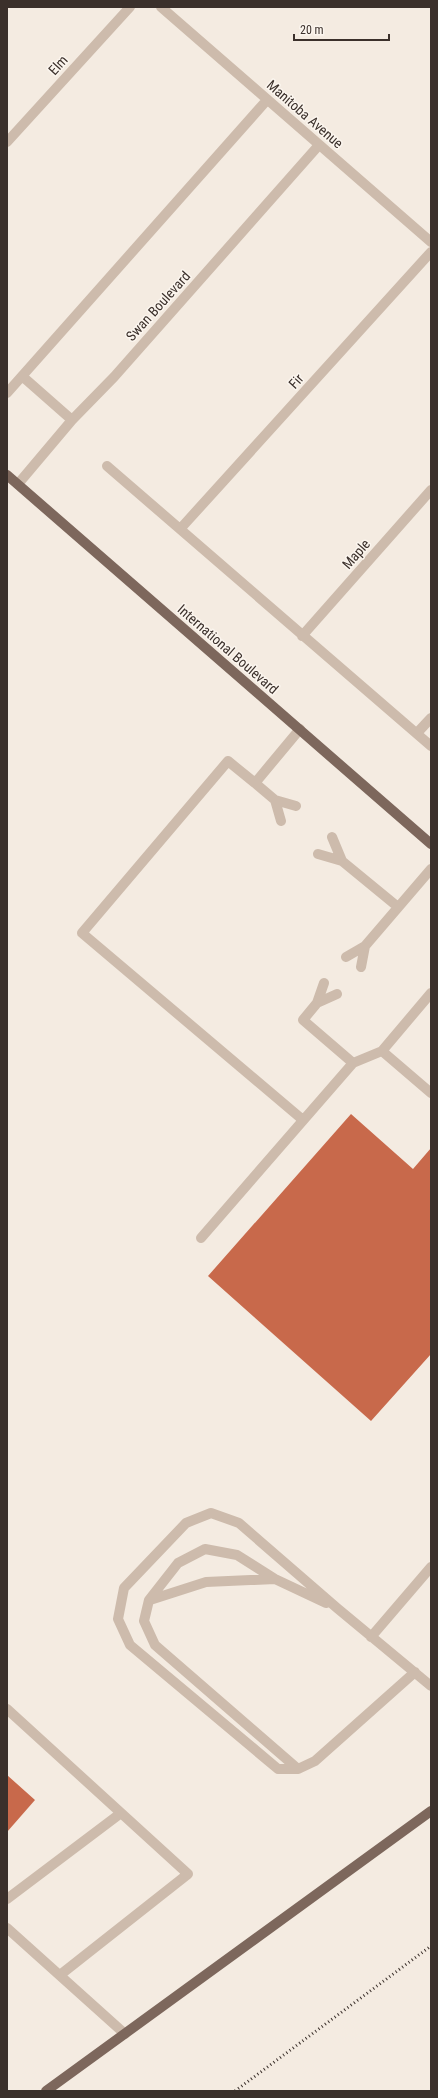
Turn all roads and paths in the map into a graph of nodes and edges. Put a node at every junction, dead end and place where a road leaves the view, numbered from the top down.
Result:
1 (130, 7) edge
2 (161, 7) edge
3 (268, 100) junction
4 (7, 142) edge
5 (319, 145) junction
6 (431, 242) edge
7 (431, 252) edge
8 (22, 376) junction
9 (7, 393) edge
10 (72, 420) junction
11 (107, 466) dead end
12 (7, 475) edge
13 (18, 484) junction
14 (431, 490) edge
15 (181, 528) junction
16 (302, 636) junction
17 (431, 718) edge
18 (300, 729) junction
19 (418, 734) junction
20 (431, 746) edge
21 (255, 783) junction
22 (274, 800) junction
23 (296, 806) dead end
24 (281, 821) dead end
25 (332, 837) dead end
26 (431, 844) edge
27 (318, 854) dead end
28 (342, 860) junction
29 (431, 869) edge
30 (398, 907) junction
31 (365, 946) junction
32 (346, 957) dead end
33 (361, 967) dead end
34 (324, 983) dead end
35 (431, 993) edge
36 (337, 994) dead end
37 (317, 1003) junction
38 (382, 1051) junction
39 (353, 1063) junction
40 (431, 1094) edge
41 (303, 1120) junction
42 (201, 1238) dead end
43 (431, 1567) edge
44 (275, 1579) junction
45 (149, 1600) junction
46 (337, 1608) junction
47 (371, 1637) junction
48 (415, 1672) junction
49 (431, 1686) edge
50 (7, 1709) edge
51 (298, 1769) junction
52 (431, 1811) edge
53 (121, 1813) junction
54 (7, 1899) edge
55 (7, 1928) edge
56 (60, 1975) junction
57 (125, 2034) junction
58 (46, 2091) edge

1 - 4 street, Elm
2 - 3 street, Manitoba Avenue
3 - 5 street, Manitoba Avenue
3 - 8 street
5 - 6 street, Manitoba Avenue
5 - 10 street, Swan Boulevard
7 - 15 street, Fir
8 - 9 street
8 - 10 street
10 - 13 street, Swan Boulevard
11 - 15 street
12 - 13 main road, International Boulevard
13 - 18 main road, International Boulevard
14 - 16 street, Maple
15 - 16 street
16 - 19 street
17 - 19 street
18 - 21 street
18 - 26 main road, International Boulevard
19 - 20 street
21 - 22 street
21 - 41 street
22 - 23 street
22 - 24 street
25 - 28 street
27 - 28 street
28 - 30 street
29 - 30 street
30 - 31 street
31 - 32 street
31 - 33 street
34 - 37 street
35 - 38 street
36 - 37 street
37 - 39 street
38 - 39 street
38 - 40 street
39 - 41 street
41 - 42 street
43 - 47 street
44 - 45 street
44 - 45 street
44 - 46 street
45 - 51 street
46 - 47 street
46 - 51 street
47 - 48 street
48 - 49 street
48 - 51 street
50 - 53 street
52 - 57 main road
53 - 54 street
53 - 56 street
55 - 56 street
56 - 57 street
57 - 58 main road

